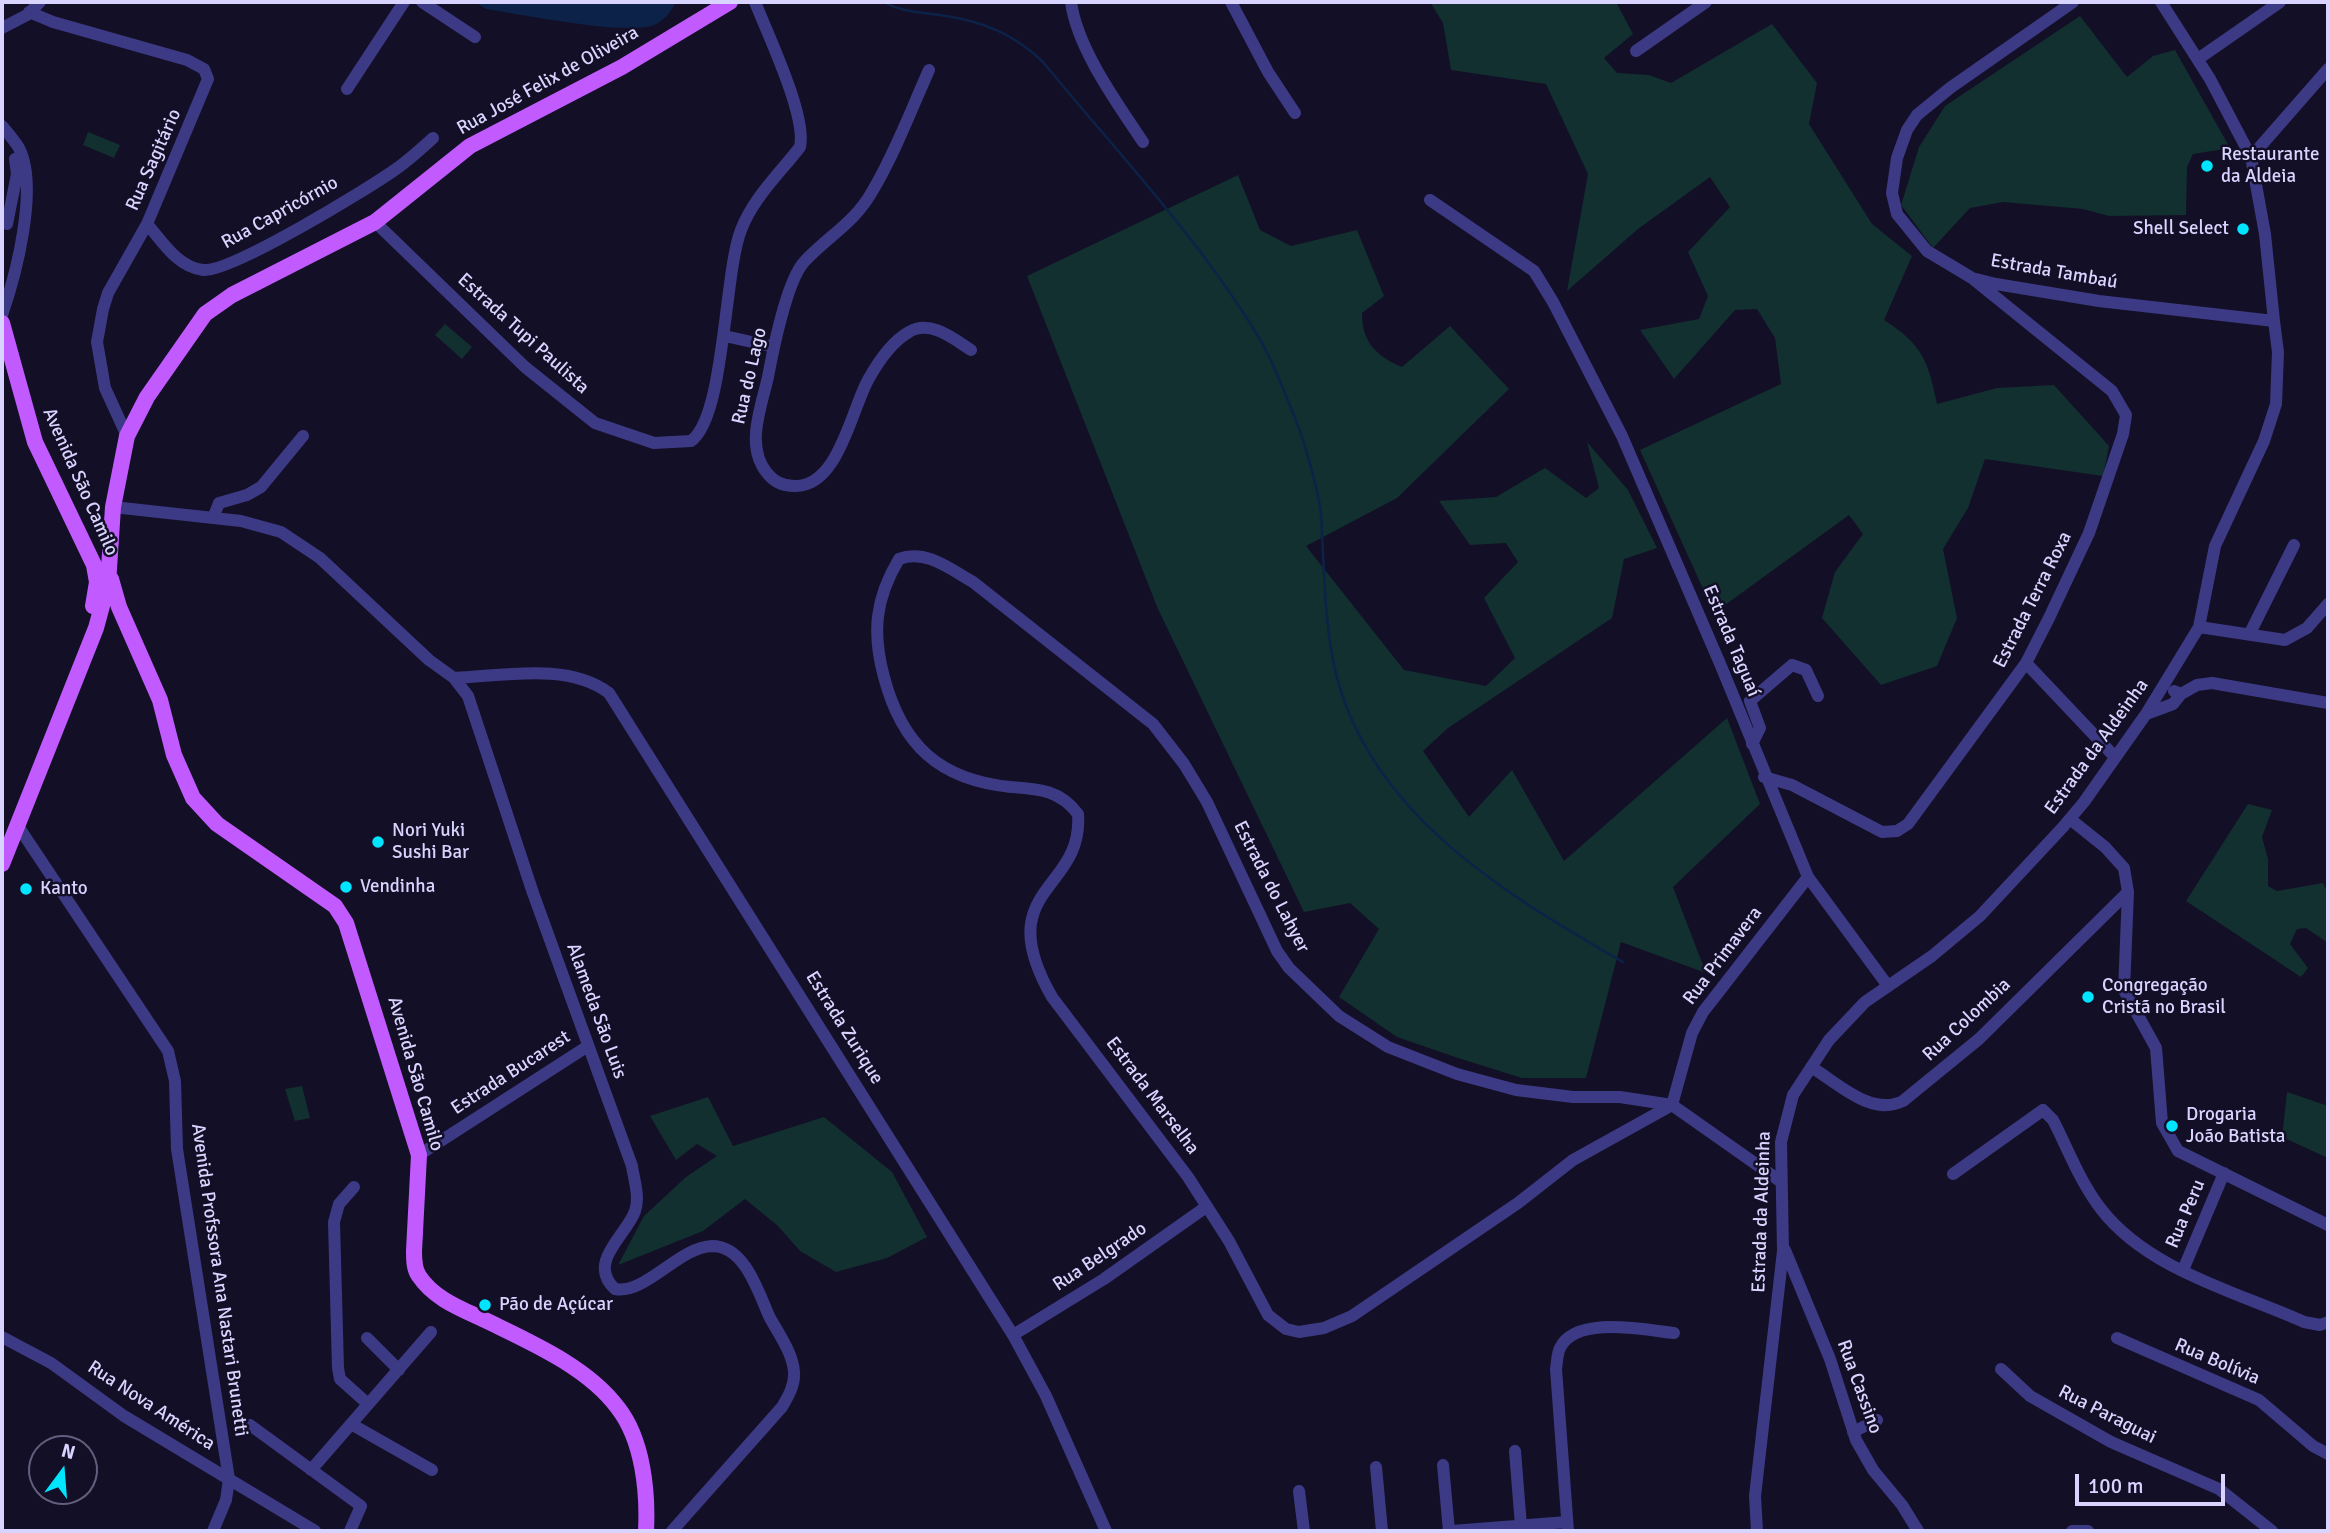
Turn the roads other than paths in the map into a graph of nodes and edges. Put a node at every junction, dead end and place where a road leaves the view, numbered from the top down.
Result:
1 (40, 2) edge
2 (404, 2) edge
3 (422, 2) edge
4 (730, 2) edge
5 (755, 2) edge
6 (1070, 2) edge
7 (1231, 2) edge
8 (1706, 2) edge
9 (2073, 2) edge
10 (2161, 2) edge
11 (2280, 2) edge
12 (29, 12) junction
13 (2, 28) edge
14 (475, 37) dead end
15 (1636, 51) dead end
16 (2198, 60) junction
17 (2328, 69) edge
18 (929, 70) dead end
19 (347, 89) dead end
20 (1295, 113) dead end
21 (2, 126) edge
22 (2, 138) edge
23 (433, 138) dead end
24 (1143, 142) dead end
25 (2251, 157) junction
26 (1430, 200) dead end
27 (23, 222) junction
28 (375, 222) junction
29 (147, 223) junction
30 (4, 225) edge
31 (1972, 278) junction
32 (2, 315) edge
33 (2274, 321) junction
34 (2, 323) edge
35 (725, 336) junction
36 (774, 347) junction
37 (971, 350) dead end
38 (127, 436) junction
39 (303, 436) dead end
40 (113, 507) junction
41 (213, 519) junction
42 (2294, 545) dead end
43 (899, 559) joint
44 (103, 574) junction
45 (101, 593) junction
46 (2328, 604) edge
47 (119, 607) junction
48 (2200, 627) junction
49 (2250, 633) junction
50 (2026, 663) junction
51 (454, 678) junction
52 (2165, 688) junction
53 (2181, 694) junction
54 (1818, 696) dead end
55 (2328, 703) edge
56 (2146, 714) junction
57 (1752, 744) junction
58 (2115, 757) junction
59 (1765, 777) junction
60 (2070, 819) junction
61 (18, 826) junction
62 (2, 864) edge
63 (1808, 877) junction
64 (2128, 892) junction
65 (1888, 986) junction
66 (588, 1046) junction
67 (1811, 1067) junction
68 (1672, 1105) junction
69 (419, 1155) junction
70 (2224, 1173) junction
71 (1953, 1174) dead end
72 (1780, 1181) junction
73 (354, 1187) dead end
74 (1206, 1207) junction
75 (2328, 1225) edge
76 (1783, 1247) junction
77 (2183, 1270) junction
78 (2328, 1322) edge
79 (431, 1332) dead end
80 (1674, 1333) dead end
81 (1013, 1335) junction
82 (2, 1337) edge
83 (367, 1338) dead end
84 (2118, 1338) dead end
85 (2001, 1369) dead end
86 (399, 1370) junction
87 (368, 1404) junction
88 (1877, 1420) dead end
89 (351, 1424) junction
90 (250, 1425) dead end
91 (1853, 1432) junction
92 (1515, 1451) dead end
93 (2328, 1454) edge
94 (1443, 1465) dead end
95 (1376, 1467) dead end
96 (311, 1470) junction
97 (432, 1470) dead end
98 (229, 1479) junction
99 (1299, 1491) dead end
100 (1521, 1527) junction
101 (1568, 1527) edge
102 (2270, 1530) edge
103 (213, 1531) edge
104 (315, 1531) edge
105 (350, 1531) edge
106 (646, 1531) edge
107 (672, 1531) edge
108 (1106, 1531) edge
109 (1304, 1531) edge
110 (1382, 1531) edge
111 (1450, 1531) edge
112 (1757, 1531) edge
113 (1918, 1531) edge
114 (2072, 1531) edge
115 (2088, 1531) edge

1 - 12 street
2 - 19 street
3 - 14 street
4 - 28 main road, Rua José Felix de Oliveira
5 - 35 street, Estrada Tupi Paulista
6 - 24 street
7 - 20 street
8 - 15 street
9 - 31 street, Estrada Tambaú
10 - 16 street, Estrada da Aldeinha
11 - 16 street
12 - 13 street
12 - 29 street, Rua Sagitário
16 - 25 street, Estrada da Aldeinha
17 - 25 street
18 - 36 street, Rua do Lago
21 - 27 street
22 - 30 street
23 - 29 street, Rua Capricórnio
25 - 33 street, Estrada da Aldeinha
26 - 57 street, Estrada Taguaí
27 - 30 street
27 - 32 street
28 - 35 street, Estrada Tupi Paulista
28 - 38 main road, Rua José Felix de Oliveira
29 - 38 street, Rua Sagitário
31 - 33 street, Estrada Tambaú
31 - 50 street, Estrada Terra Roxa
33 - 48 street, Estrada da Aldeinha
34 - 44 main road, Avenida São Camilo
35 - 36 street
36 - 37 street, Rua do Lago
38 - 40 main road, Rua José Felix de Oliveira
39 - 41 street
40 - 41 street, Alameda São Luis
40 - 44 main road, Rua José Felix de Oliveira
41 - 51 street, Alameda São Luis
42 - 49 street
43 - 68 street, Estrada do Lahyer
43 - 74 street, Estrada Marselha
44 - 45 main road, Rua José Felix de Oliveira
44 - 47 main road, Avenida São Camilo
45 - 47 main road, Avenida São Camilo
45 - 61 main road, Rua José Felix de Oliveira
46 - 49 street
47 - 69 main road, Avenida São Camilo
48 - 49 street
48 - 52 street, Estrada da Aldeinha
50 - 58 street
50 - 59 street, Estrada Terra Roxa
51 - 66 street, Alameda São Luis
51 - 81 street, Estrada Zurique
52 - 53 street
52 - 56 street, Estrada da Aldeinha
53 - 55 street
53 - 56 street
54 - 57 street
56 - 58 street, Estrada da Aldeinha
57 - 59 street, Estrada Taguaí
58 - 60 street, Estrada da Aldeinha
59 - 63 street, Estrada Taguaí
60 - 64 street
60 - 65 street, Estrada da Aldeinha
61 - 62 main road, Rua José Felix de Oliveira
61 - 98 street, Avenida Profssora Ana Nastari Brunetti
63 - 65 street, Estrada Taguaí
63 - 68 street, Rua Primavera
64 - 67 street, Rua Colombia
64 - 70 street
65 - 67 street, Estrada da Aldeinha
66 - 69 street, Estrada Bucarest
66 - 107 street, Alameda São Luis
67 - 72 street, Estrada da Aldeinha
68 - 72 street, Estrada do Lahyer
68 - 74 street, Estrada Marselha
69 - 106 main road, Avenida São Camilo
70 - 75 street
70 - 77 street, Rua Peru
71 - 77 street
72 - 76 street, Estrada da Aldeinha
73 - 87 street
74 - 81 street, Rua Belgrado
76 - 91 street, Rua Cassino
76 - 112 street, Estrada da Aldeinha
77 - 78 street
79 - 86 street
80 - 101 street
81 - 108 street, Estrada Zurique
82 - 98 street, Rua Nova América
83 - 86 street
84 - 93 street, Rua Bolívia
85 - 102 street, Rua Paraguai
86 - 87 street
87 - 89 street
88 - 91 street
89 - 96 street
89 - 97 street
90 - 96 street
91 - 113 street, Rua Cassino
92 - 100 street
94 - 111 street
95 - 110 street
96 - 105 street
98 - 103 street, Avenida Profssora Ana Nastari Brunetti
98 - 104 street, Rua Nova América
99 - 109 street
100 - 101 street
100 - 111 street
114 - 115 street

